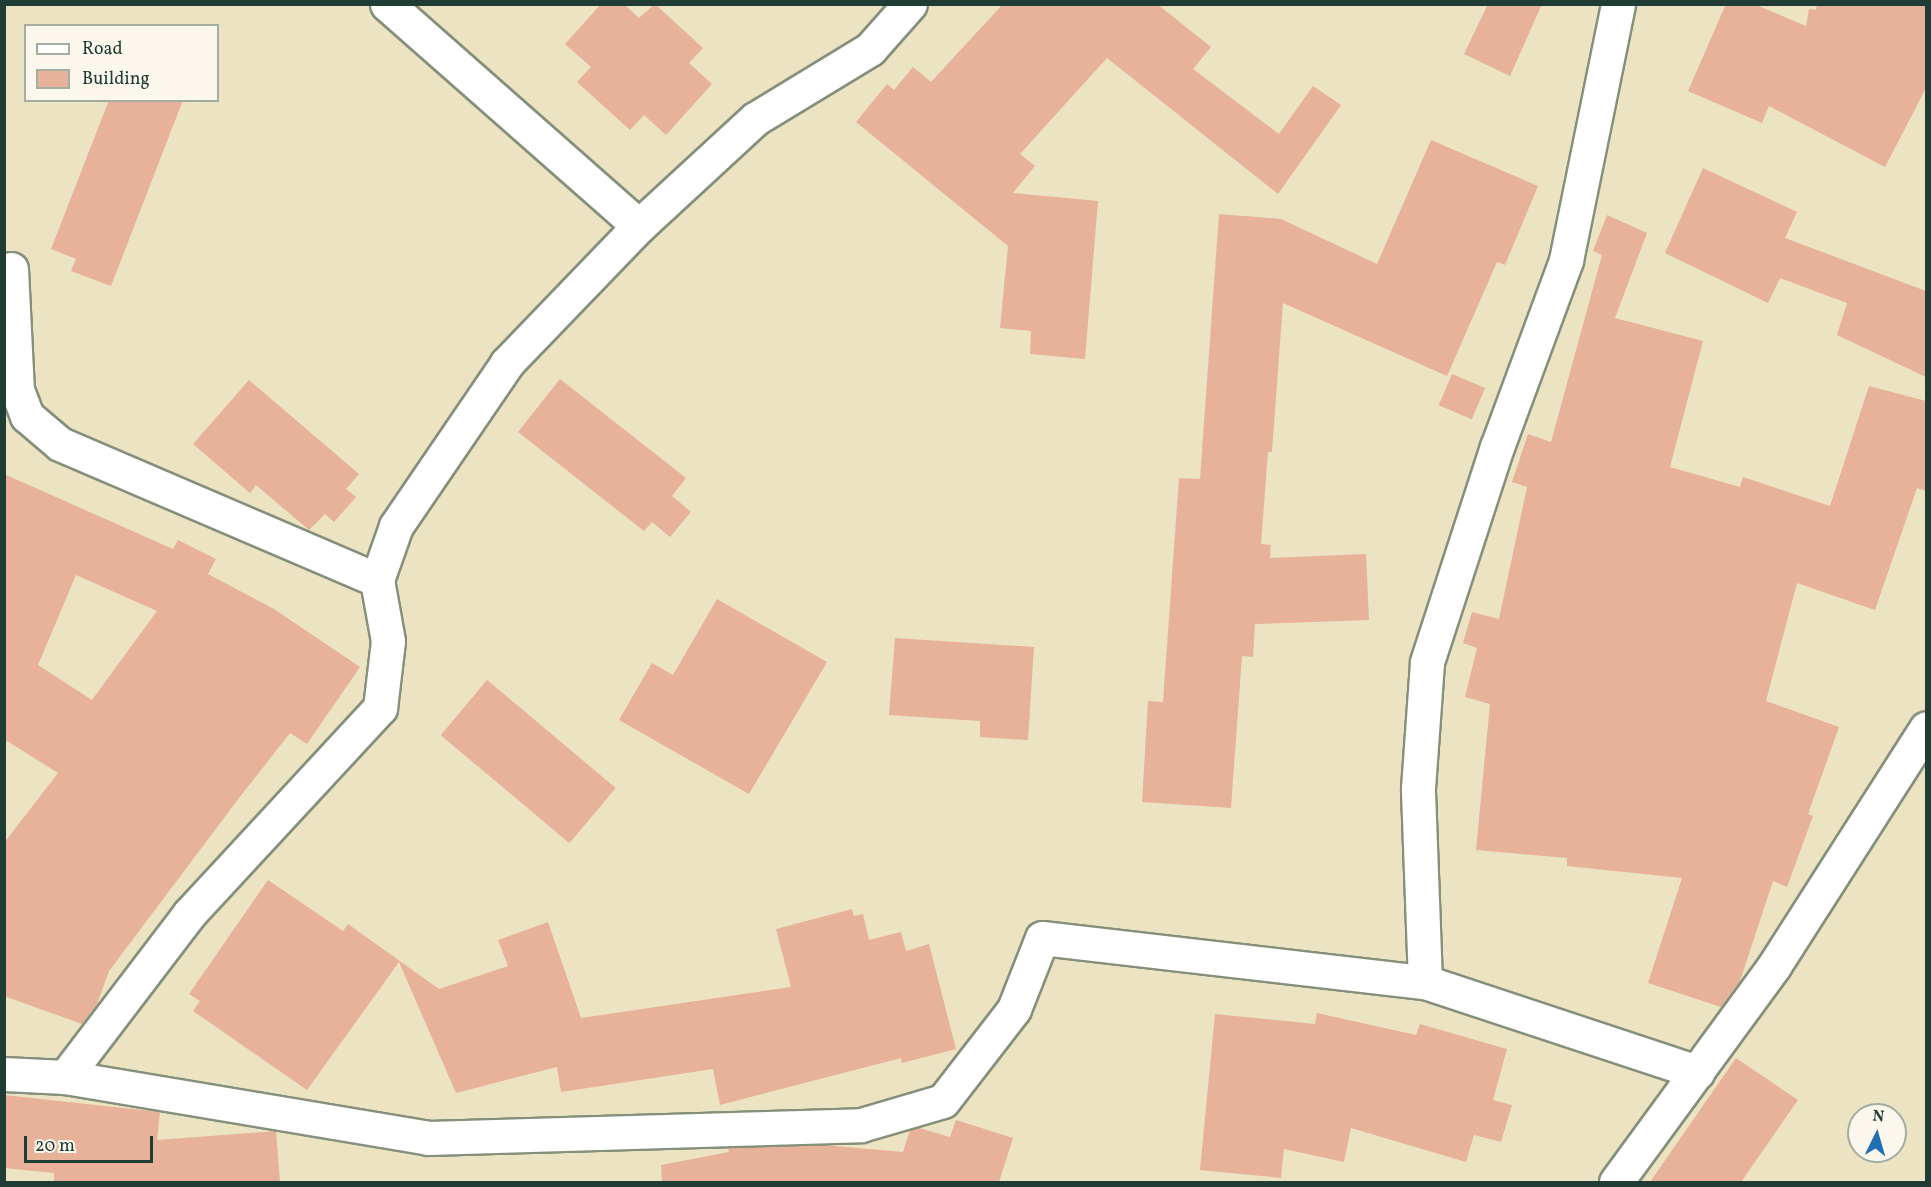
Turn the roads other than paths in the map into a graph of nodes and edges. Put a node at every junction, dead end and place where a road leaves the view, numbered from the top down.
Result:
1 (387, 4) edge
2 (910, 4) edge
3 (1618, 4) edge
4 (639, 226) junction
5 (11, 269) dead end
6 (376, 580) junction
7 (1926, 728) edge
8 (1425, 982) junction
9 (1697, 1072) junction
10 (4, 1074) edge
11 (64, 1077) junction
12 (1616, 1182) edge

1 - 4 street
2 - 4 street
3 - 8 street
4 - 6 street
5 - 6 street
6 - 11 street
7 - 9 street
8 - 9 street
8 - 11 street
9 - 12 street
10 - 11 street

